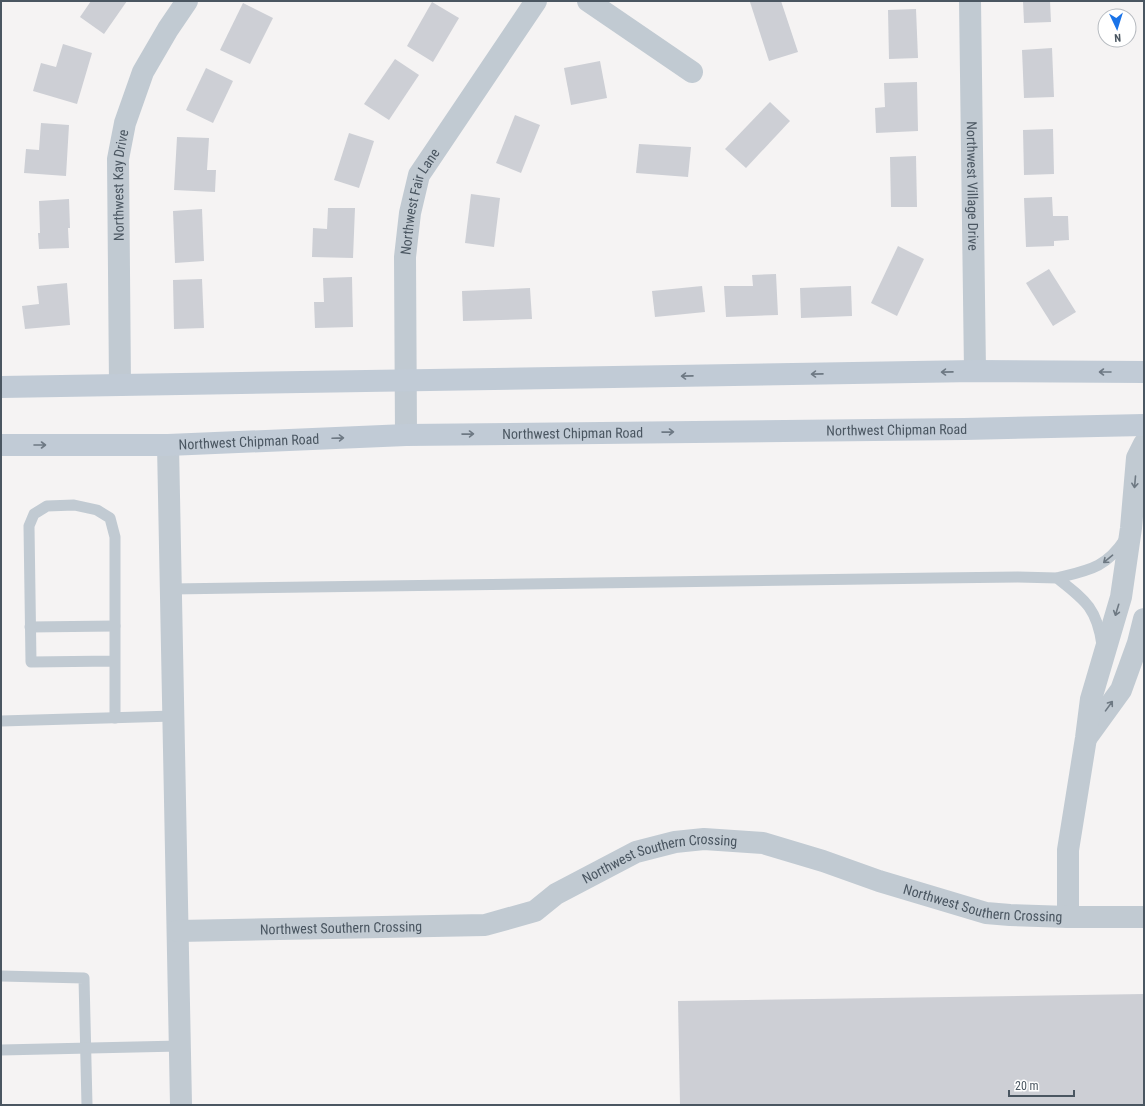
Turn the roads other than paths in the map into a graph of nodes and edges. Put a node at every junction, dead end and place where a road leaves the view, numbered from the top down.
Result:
1 (187, 1) edge
2 (536, 1) edge
3 (588, 1) edge
4 (970, 1) edge
5 (692, 72) dead end
6 (975, 371) junction
7 (1144, 372) edge
8 (406, 380) junction
9 (120, 385) junction
10 (1, 387) edge
11 (1144, 425) edge
12 (406, 435) junction
13 (1144, 444) edge
14 (1, 445) edge
15 (168, 445) junction
16 (1131, 528) junction
17 (1057, 578) junction
18 (171, 589) junction
19 (1144, 619) edge
20 (115, 626) junction
21 (30, 627) junction
22 (1103, 655) junction
23 (115, 661) junction
24 (174, 716) junction
25 (115, 718) junction
26 (1, 721) edge
27 (1086, 738) junction
28 (1068, 917) junction
29 (1144, 917) edge
30 (178, 931) junction
31 (1, 976) edge
32 (180, 1046) junction
33 (86, 1048) junction
34 (1, 1050) edge
35 (88, 1105) edge
36 (181, 1105) edge

1 - 9 street, Northwest Kay Drive
2 - 8 street, Northwest Fair Lane
3 - 5 street
4 - 6 street, Northwest Village Drive
7 -> 6 main road
6 -> 8 main road
8 - 9 main road
8 - 12 street, Northwest Fair Lane
9 - 10 main road
12 -> 11 main road, Northwest Chipman Road
15 -> 12 main road, Northwest Chipman Road
13 -> 16 street
14 -> 15 main road, Northwest Chipman Road
15 - 18 street
16 -> 17 lane
16 -> 22 street
17 - 18 lane
17 - 22 lane
18 - 24 street
27 -> 19 street
20 - 21 lane
20 - 21 lane
20 - 23 lane
21 - 23 lane
22 - 27 street
23 - 25 lane
24 - 25 lane
24 - 30 street
25 - 26 lane
27 - 28 street
28 - 29 street, Northwest Southern Crossing
28 - 30 street, Northwest Southern Crossing
30 - 32 street
31 - 33 lane
32 - 33 lane
32 - 36 street
33 - 34 lane
33 - 35 lane

